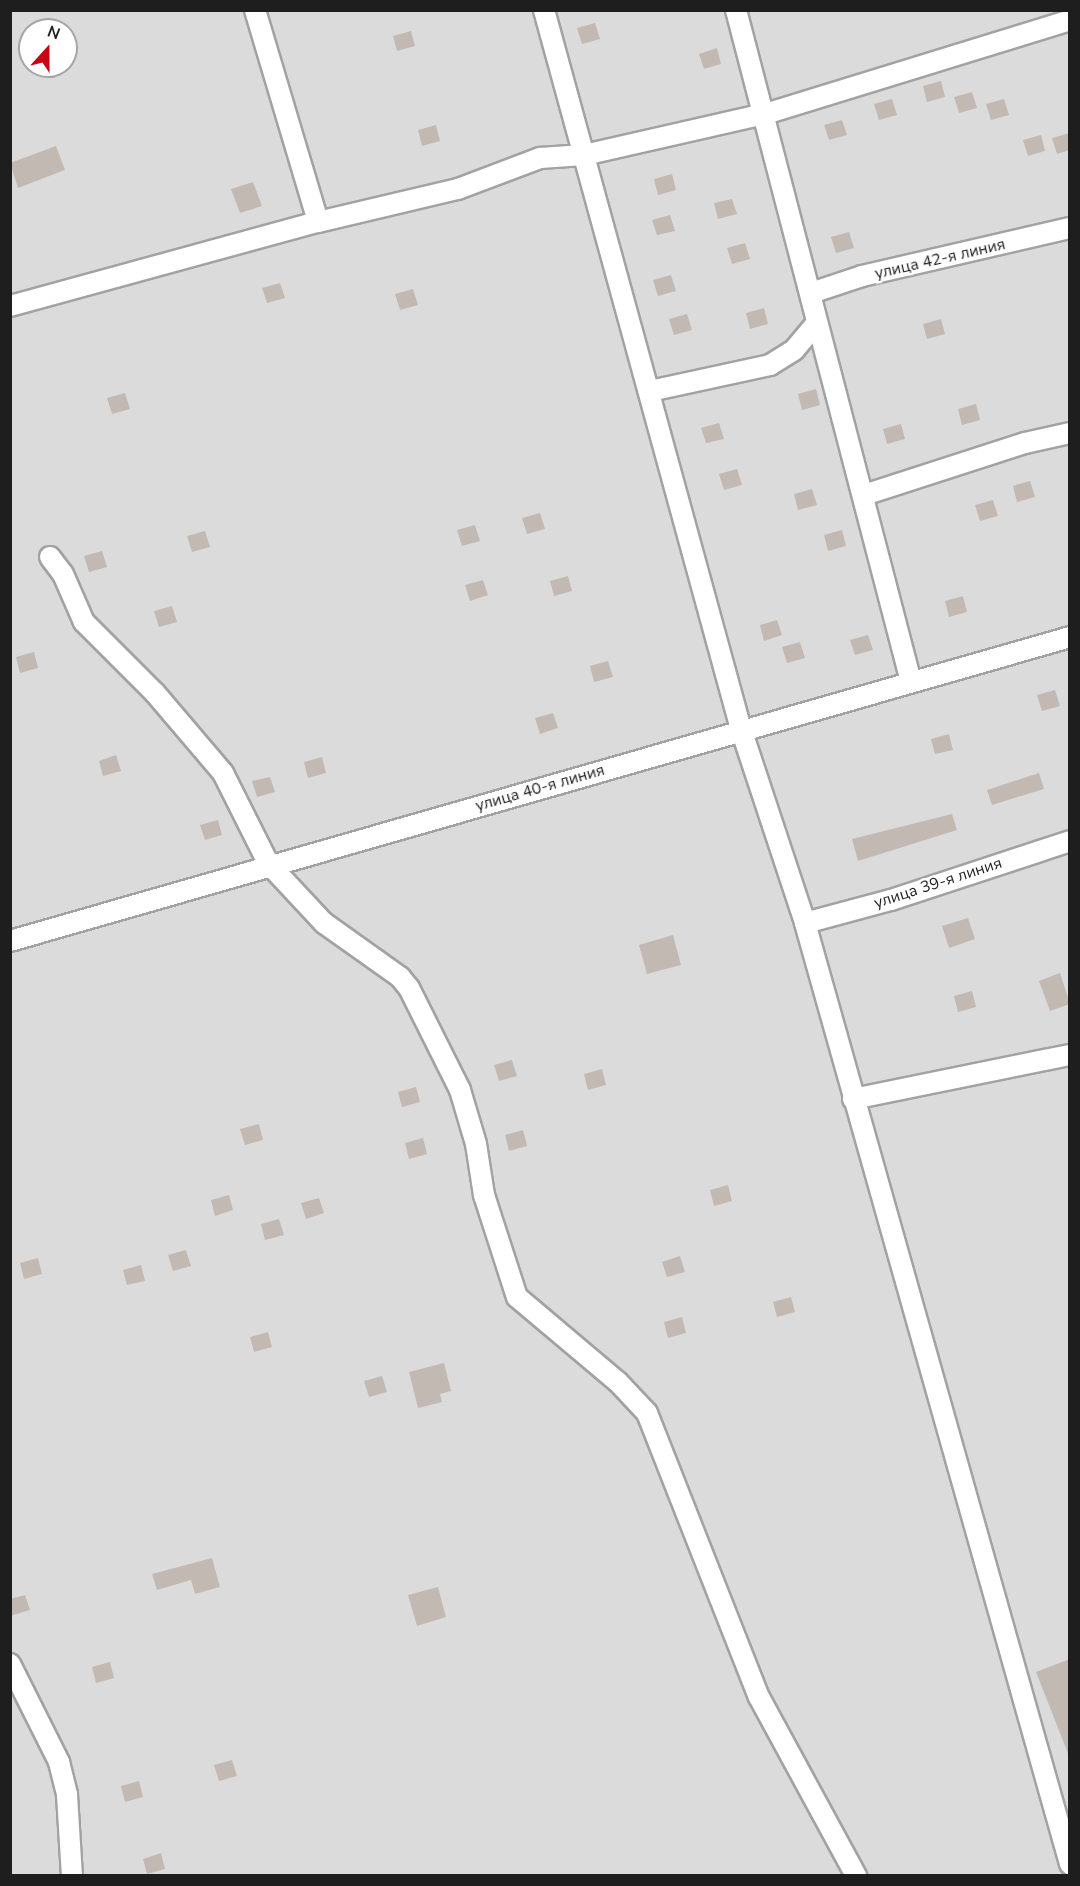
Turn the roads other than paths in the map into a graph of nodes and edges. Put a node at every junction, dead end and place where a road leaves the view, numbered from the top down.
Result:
1 (255, 10) edge
2 (543, 10) edge
3 (736, 10) edge
4 (1070, 20) edge
5 (765, 114) junction
6 (584, 155) junction
7 (318, 222) junction
8 (1070, 228) edge
9 (811, 293) junction
10 (10, 306) edge
11 (817, 322) junction
12 (650, 391) junction
13 (1070, 433) edge
14 (864, 495) junction
15 (50, 557) dead end
16 (1070, 638) edge
17 (911, 682) junction
18 (741, 729) junction
19 (1070, 841) edge
20 (270, 866) junction
21 (805, 922) junction
22 (10, 941) edge
23 (1070, 1055) edge
24 (853, 1099) junction
25 (10, 1664) edge
26 (1070, 1864) edge
27 (72, 1875) edge
28 (856, 1875) edge

1 - 7 street
2 - 6 street
3 - 5 street
4 - 5 street
5 - 6 street
5 - 9 street
6 - 7 street
6 - 12 street
7 - 10 street
8 - 9 street, улица 42-я линия
9 - 11 street
11 - 12 street
11 - 14 street
12 - 18 street
13 - 14 street
14 - 17 street
15 - 20 street
16 - 17 street, улица 40-я линия
17 - 18 street, улица 40-я линия
18 - 20 street, улица 40-я линия
18 - 21 street
19 - 21 street, улица 39-я линия
20 - 22 street, улица 40-я линия
20 - 28 street
21 - 24 street
23 - 24 street
24 - 26 street
25 - 27 street

